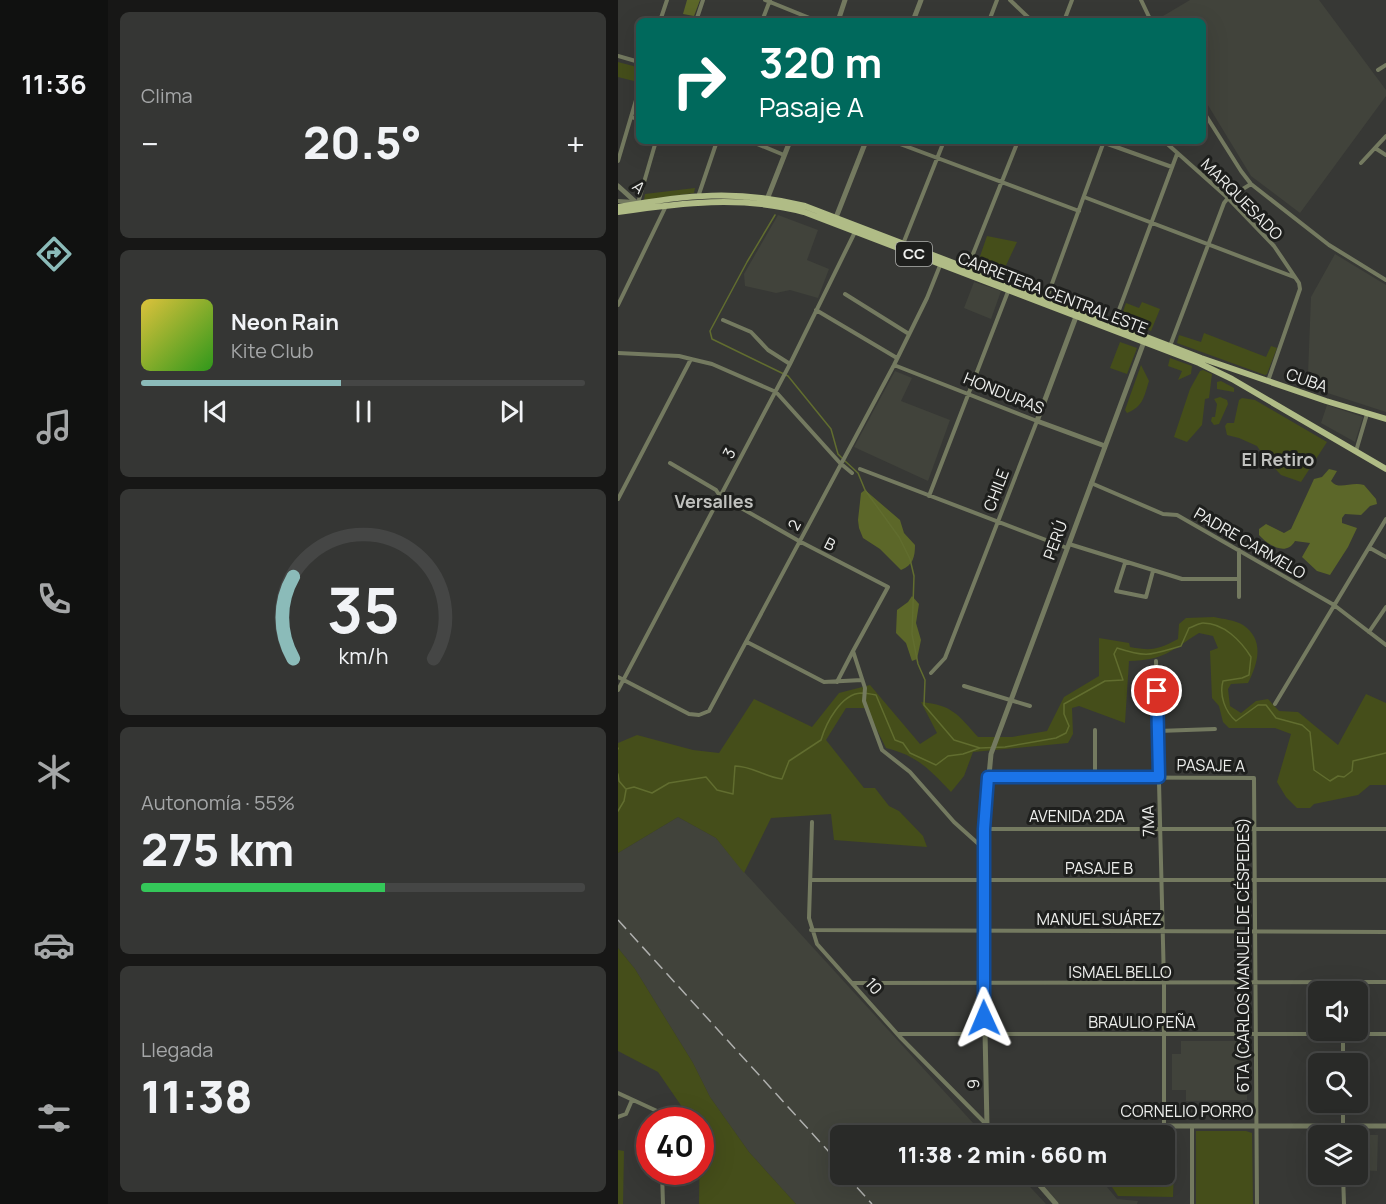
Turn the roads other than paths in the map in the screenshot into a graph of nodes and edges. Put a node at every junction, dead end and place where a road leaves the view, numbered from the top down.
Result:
1 (667, 0) edge
2 (703, 0) edge
3 (768, 0) edge
4 (845, 0) edge
5 (921, 0) edge
6 (997, 0) edge
7 (1010, 0) edge
8 (1072, 0) edge
9 (1141, 0) edge
10 (1146, 14) junction
11 (661, 18) edge
12 (697, 18) edge
13 (763, 18) edge
14 (810, 18) edge
15 (839, 18) edge
16 (913, 18) edge
17 (990, 18) edge
18 (1029, 18) edge
19 (1065, 18) edge
20 (1144, 18) edge
21 (1149, 18) edge
22 (618, 56) edge
23 (636, 61) edge
24 (1386, 65) edge
25 (1378, 70) dead end
26 (636, 100) edge
27 (1206, 116) edge
28 (631, 117) junction
29 (636, 118) edge
30 (1386, 136) edge
31 (655, 144) edge
32 (716, 144) edge
33 (757, 144) edge
34 (789, 144) edge
35 (865, 144) edge
36 (900, 144) edge
37 (943, 144) edge
38 (1017, 144) edge
39 (1103, 144) edge
40 (1109, 144) edge
41 (1167, 144) edge
42 (1375, 148) junction
43 (1178, 154) junction
44 (784, 155) junction
45 (1386, 155) edge
46 (937, 158) junction
47 (618, 161) edge
48 (1361, 163) dead end
49 (1172, 167) junction
50 (1003, 182) junction
51 (1251, 184) junction
52 (618, 186) edge
53 (1084, 197) junction
54 (1228, 198) junction
55 (698, 199) junction
56 (767, 200) junction
57 (667, 202) junction
58 (621, 204) edge
59 (638, 205) junction
60 (618, 212) edge
61 (1079, 212) junction
62 (835, 220) junction
63 (1151, 222) junction
64 (856, 228) junction
65 (1208, 244) junction
66 (902, 246) junction
67 (941, 262) junction
68 (966, 272) junction
69 (1295, 278) junction
70 (1386, 280) edge
71 (1010, 288) junction
72 (845, 294) dead end
73 (1046, 302) junction
74 (618, 305) edge
75 (816, 310) junction
76 (1077, 314) junction
77 (723, 320) dead end
78 (1112, 327) junction
79 (909, 334) junction
80 (1144, 342) junction
81 (1170, 346) junction
82 (618, 353) edge
83 (691, 358) junction
84 (897, 358) junction
85 (790, 364) junction
86 (894, 364) junction
87 (1221, 365) joint
88 (1236, 370) junction
89 (1246, 374) junction
90 (1232, 379) junction
91 (1268, 381) junction
92 (1242, 385) junction
93 (776, 392) junction
94 (969, 393) junction
95 (1367, 414) junction
96 (1386, 419) edge
97 (1037, 421) junction
98 (1105, 446) junction
99 (1356, 452) junction
100 (670, 463) dead end
101 (840, 463) junction
102 (860, 469) dead end
103 (1386, 469) edge
104 (852, 473) dead end
105 (1091, 483) junction
106 (720, 496) junction
107 (929, 496) junction
108 (618, 499) edge
109 (1386, 519) edge
110 (998, 523) junction
111 (799, 541) junction
112 (1068, 546) junction
113 (1370, 548) junction
114 (1239, 549) junction
115 (1386, 557) edge
116 (1125, 563) junction
117 (1153, 571) junction
118 (1239, 579) junction
119 (1239, 597) dead end
120 (1334, 605) junction
121 (1386, 607) edge
122 (1369, 632) junction
123 (747, 642) junction
124 (1386, 645) edge
125 (853, 651) junction
126 (1156, 661) dead end
127 (931, 673) dead end
128 (618, 677) edge
129 (624, 680) junction
130 (862, 681) junction
131 (837, 682) junction
132 (964, 686) dead end
133 (618, 690) edge
134 (1011, 699) junction
135 (1275, 704) dead end
136 (1030, 706) dead end
137 (1215, 729) dead end
138 (1095, 730) dead end
139 (1158, 731) junction
140 (992, 754) joint
141 (988, 777) junction
142 (1095, 777) junction
143 (1159, 777) junction
144 (1254, 778) joint
145 (812, 822) dead end
146 (1160, 828) junction
147 (984, 829) junction
148 (1255, 829) junction
149 (1386, 829) edge
150 (984, 849) junction
151 (811, 880) junction
152 (984, 880) junction
153 (1162, 880) junction
154 (1386, 880) edge
155 (1255, 881) junction
156 (811, 930) junction
157 (984, 931) junction
158 (1162, 932) junction
159 (1256, 932) junction
160 (1386, 932) edge
161 (1386, 982) edge
162 (854, 983) junction
163 (1164, 983) junction
164 (1256, 983) junction
165 (984, 984) junction
166 (898, 1034) junction
167 (1164, 1034) junction
168 (1256, 1034) junction
169 (1308, 1034) edge
170 (1368, 1034) edge
171 (1386, 1034) edge
172 (985, 1035) junction
173 (618, 1093) edge
174 (632, 1100) junction
175 (648, 1107) edge
176 (1343, 1113) edge
177 (618, 1117) edge
178 (986, 1125) edge
179 (987, 1125) edge
180 (1164, 1125) edge
181 (1175, 1125) edge
182 (1192, 1125) junction
183 (1256, 1125) junction
184 (1308, 1125) edge
185 (1343, 1125) edge
186 (1368, 1126) edge
187 (1386, 1126) edge
188 (662, 1185) edge
189 (1040, 1185) edge
190 (1343, 1185) edge
191 (663, 1204) edge
192 (1056, 1204) edge
193 (1192, 1204) edge
194 (1257, 1204) edge
195 (1344, 1204) edge

1 - 11 street
2 - 12 street
3 - 13 street
3 - 14 street
4 - 15 street
5 - 16 street
6 - 17 street
7 - 18 street
8 - 19 street
9 - 10 street
10 - 20 street
10 - 21 street
22 - 23 street
24 - 25 street
26 - 28 street
27 - 51 street
28 - 29 street
28 - 47 street
30 - 42 street
31 - 59 street
32 - 55 street
33 - 44 street
34 - 44 street
35 - 62 street
36 - 46 street
37 - 46 street
38 - 50 street
39 - 53 street
40 - 49 street
41 - 43 street, MARQUESADO
42 - 45 street
42 - 48 street
43 - 49 street
43 - 54 street, MARQUESADO
44 - 56 street
46 - 50 street
46 - 66 street
49 - 63 street
50 - 61 street
50 - 68 street
51 - 54 street
51 - 70 street
52 - 59 street, A
53 - 61 street
53 - 63 street
54 - 65 street
54 - 69 street, MARQUESADO
55 - 56 main road, CARRETERA CENTRAL ESTE / CC
55 - 57 main road, CARRETERA CENTRAL ESTE / CC
56 - 62 main road, CARRETERA CENTRAL ESTE / CC
57 - 59 main road, CARRETERA CENTRAL ESTE / CC
57 - 74 street
58 - 59 main road, CARRETERA CENTRAL ESTE / CC
58 - 60 main road, CARRETERA CENTRAL ESTE / CC
61 - 73 street
62 - 64 main road, CARRETERA CENTRAL ESTE / CC
63 - 65 street
63 - 78 street
64 - 66 main road, CARRETERA CENTRAL ESTE / CC
64 - 75 street, 3
65 - 69 street
65 - 81 street
66 - 67 main road, CARRETERA CENTRAL ESTE / CC
67 - 68 main road, CARRETERA CENTRAL ESTE / CC
67 - 79 street, 2
68 - 71 main road, CARRETERA CENTRAL ESTE / CC
69 - 91 street
71 - 73 main road, CARRETERA CENTRAL ESTE / CC
71 - 94 street
72 - 79 street
73 - 76 main road, CARRETERA CENTRAL ESTE / CC
75 - 84 street
75 - 85 street, 3
76 - 78 main road, CARRETERA CENTRAL ESTE / CC
76 - 97 street, CHILE
77 - 85 street
78 - 80 main road, CARRETERA CENTRAL ESTE / CC
79 - 84 street, 2
80 - 81 main road, CARRETERA CENTRAL ESTE / CC
80 - 90 main road, CARRETERA CENTRAL ESTE / CC
80 - 98 street, PERÚ
81 - 87 main road, CARRETERA CENTRAL ESTE / CC
82 - 83 street
83 - 93 street
83 - 108 street
84 - 86 street, 2
85 - 93 street, 3
86 - 94 street, HONDURAS
86 - 101 street, 2
87 - 88 main road, CUBA / CC
88 - 89 main road, CUBA / CC
88 - 90 main road
89 - 91 main road, CUBA / CC
89 - 92 main road
90 - 92 main road, CARRETERA CENTRAL ESTE / CC
91 - 95 main road, CUBA / CC
92 - 99 main road, CARRETERA CENTRAL ESTE / CC
93 - 101 street
93 - 106 street, 3
94 - 97 street, HONDURAS
94 - 107 street
95 - 96 main road, CUBA / CC
95 - 99 street
97 - 98 street, HONDURAS
97 - 110 street, CHILE
98 - 105 street, PERÚ
99 - 103 main road, CARRETERA CENTRAL ESTE / CC
100 - 106 street, B
101 - 104 street
101 - 111 street, 2
102 - 107 street
105 - 112 street, PERÚ
105 - 114 street, PADRE CARMELO
106 - 111 street, B
106 - 129 street, 3
107 - 110 street
109 - 113 street
110 - 112 street
110 - 127 street, CHILE
111 - 123 street, 2
111 - 125 street, B
112 - 116 street
112 - 134 street, PERÚ
113 - 115 street
113 - 120 street
114 - 118 street
114 - 120 street, PADRE CARMELO
116 - 117 street
116 - 117 street
117 - 118 street
118 - 119 street
120 - 122 street, PADRE CARMELO
120 - 135 street
121 - 122 street
122 - 124 street, PADRE CARMELO
123 - 129 street, 2
123 - 131 street
125 - 130 street
125 - 131 street
126 - 139 street, 7MA
128 - 129 street, 2
129 - 133 street, 3
130 - 131 street
130 - 150 street
132 - 134 street
134 - 136 street
134 - 140 street, PERÚ
137 - 139 street
138 - 142 street
139 - 143 street, 7MA
140 - 141 street, 9
141 - 142 street, PASAJE A
141 - 147 street, 9
142 - 143 street, PASAJE A
143 - 144 street, PASAJE A
143 - 146 street, 7MA
144 - 148 street, 6TA (CARLOS MANUEL DE CÉSPEDES)
145 - 151 street
146 - 147 street, AVENIDA 2DA
146 - 148 street, AVENIDA 2DA
146 - 153 street, 7MA
147 - 150 street, 9
148 - 149 street, AVENIDA 2DA
148 - 155 street, 6TA (CARLOS MANUEL DE CÉSPEDES)
150 - 152 street, 9
151 - 152 street, PASAJE B
151 - 156 street
152 - 153 street, PASAJE B
152 - 157 street, 9
153 - 155 street, PASAJE B
153 - 158 street, 7MA
154 - 155 street, PASAJE B
155 - 159 street, 6TA (CARLOS MANUEL DE CÉSPEDES)
156 - 157 street, MANUEL SUÁREZ
156 - 162 street, 10
157 - 158 street, MANUEL SUÁREZ
157 - 165 street, 9
158 - 159 street, MANUEL SUÁREZ
158 - 163 street, 7MA
159 - 160 street, MANUEL SUÁREZ
159 - 164 street, 6TA (CARLOS MANUEL DE CÉSPEDES)
161 - 164 street, ISMAEL BELLO
162 - 165 street, ISMAEL BELLO
162 - 166 street, 10
163 - 164 street, ISMAEL BELLO
163 - 165 street, ISMAEL BELLO
163 - 167 street, 7MA
164 - 168 street, 6TA (CARLOS MANUEL DE CÉSPEDES)
165 - 172 street, 9
166 - 172 street, BRAULIO PEÑA
166 - 178 street, 10
167 - 168 street, BRAULIO PEÑA
167 - 172 street, BRAULIO PEÑA
167 - 180 street, 7MA
168 - 169 street, BRAULIO PEÑA
168 - 183 street, 6TA (CARLOS MANUEL DE CÉSPEDES)
170 - 171 street, BRAULIO PEÑA
172 - 179 street, 9
173 - 174 street
174 - 175 street
174 - 177 street
176 - 185 street
181 - 182 street, CORNELIO PORRO
182 - 183 street, CORNELIO PORRO
182 - 193 street
183 - 184 street, CORNELIO PORRO
183 - 194 street, 6TA (CARLOS MANUEL DE CÉSPEDES)
186 - 187 street, CORNELIO PORRO
188 - 191 street
189 - 192 street
190 - 195 street

